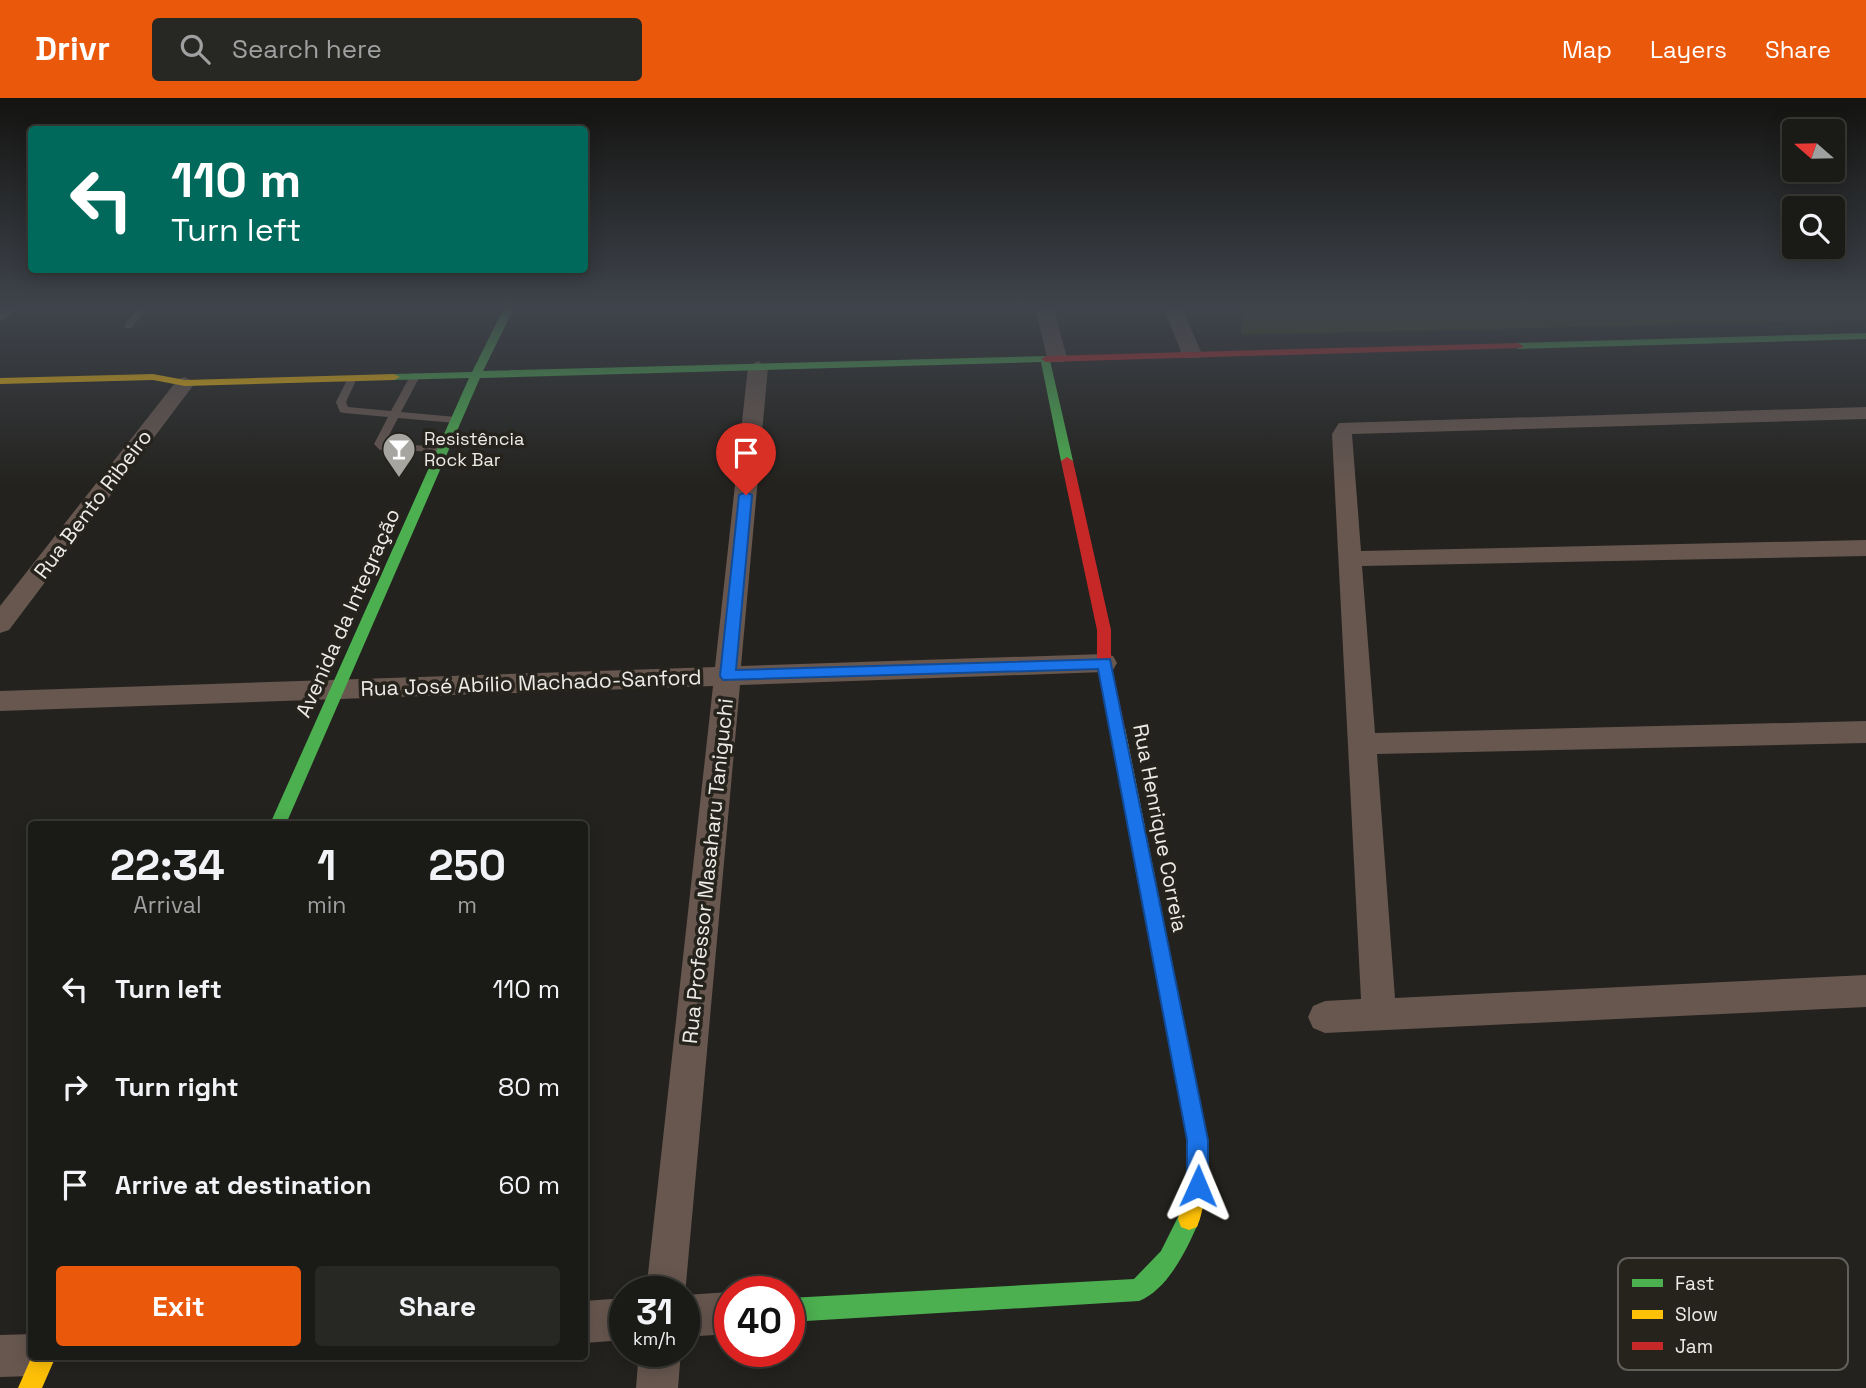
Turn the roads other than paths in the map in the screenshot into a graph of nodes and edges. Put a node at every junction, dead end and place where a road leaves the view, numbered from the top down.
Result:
1 (479, 366) edge
2 (784, 366) edge
3 (1053, 366) edge
4 (758, 367) junction
5 (475, 374) junction
6 (415, 376) junction
7 (352, 378) junction
8 (0, 381) edge
9 (185, 383) junction
10 (1866, 413) edge
11 (392, 415) junction
12 (456, 420) junction
13 (442, 450) junction
14 (1866, 548) edge
15 (1350, 559) junction
16 (0, 624) edge
17 (1104, 663) junction
18 (728, 676) junction
19 (337, 690) junction
20 (0, 701) edge
21 (1866, 732) edge
22 (1362, 744) junction
23 (279, 821) edge
24 (1866, 991) edge
25 (1379, 1014) junction
26 (1325, 1017) dead end
27 (668, 1276) edge
28 (805, 1309) edge
29 (609, 1320) edge
30 (588, 1321) edge
31 (28, 1354) edge
32 (0, 1356) edge
33 (42, 1360) edge
34 (659, 1367) edge
35 (30, 1388) edge
36 (657, 1388) edge

1 - 5 street, Avenida da Integração
2 - 4 street
3 - 17 street, Rua Henrique Correia
4 - 5 street
4 - 18 street, Rua Professor Masaharu Taniguchi
5 - 6 street
5 - 12 street, Avenida da Integração
6 - 7 street
6 - 11 lane
7 - 9 street
7 - 11 lane
8 - 9 street
9 - 16 street, Rua Bento Ribeiro
10 - 15 street
11 - 12 lane
11 - 13 lane
12 - 13 street, Avenida da Integração
13 - 19 street, Avenida da Integração
14 - 15 street
15 - 22 street
17 - 18 street, Rua José Abílio Machado-Sanford
17 - 28 street, Rua Henrique Correia
18 - 19 street, Rua José Abílio Machado-Sanford
18 - 27 street, Rua Professor Masaharu Taniguchi
19 - 20 street, Rua José Abílio Machado-Sanford
19 - 23 street, Avenida da Integração
21 - 22 street
22 - 25 street
24 - 25 street
25 - 26 street
29 - 30 street
31 - 32 street
33 - 35 street
34 - 36 street

